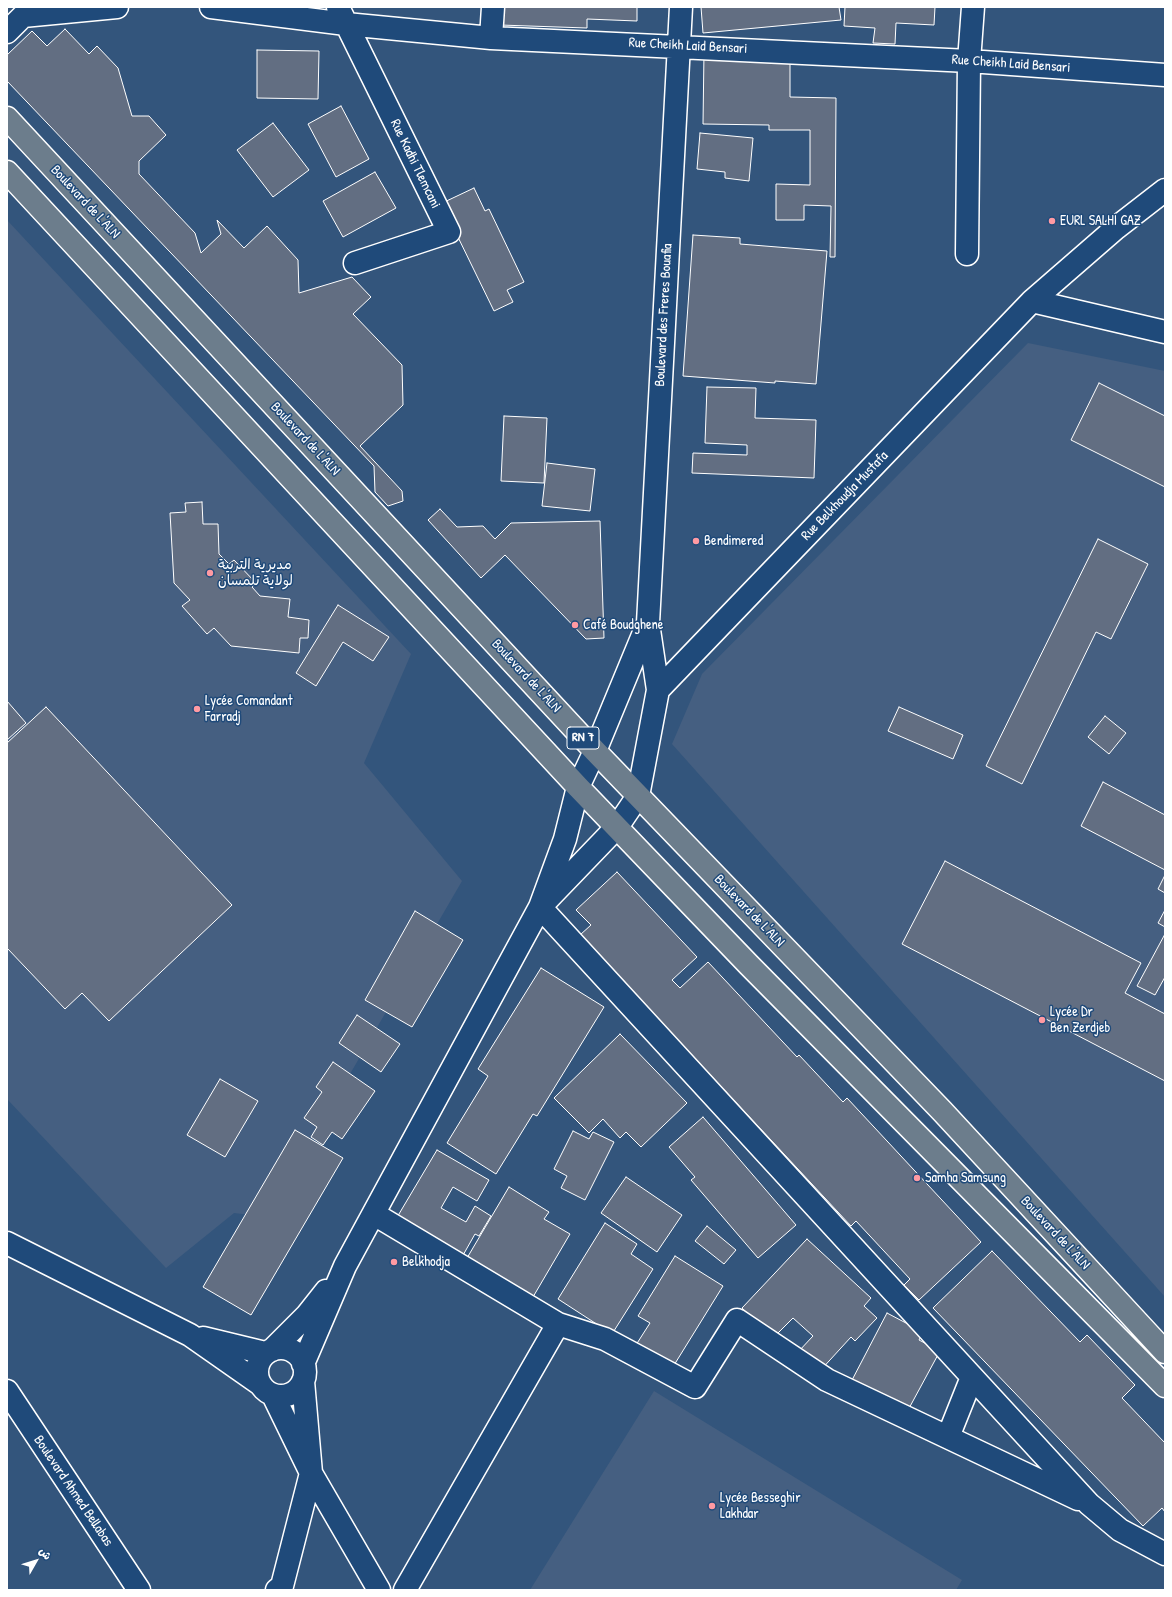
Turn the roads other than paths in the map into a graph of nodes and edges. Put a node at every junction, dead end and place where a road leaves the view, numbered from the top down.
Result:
1 (117, 7) edge
2 (211, 7) edge
3 (493, 7) edge
4 (681, 7) edge
5 (974, 7) edge
6 (45, 10) edge
7 (342, 16) edge
8 (7, 32) edge
9 (491, 38) junction
10 (679, 46) junction
11 (969, 60) junction
12 (1165, 75) edge
13 (7, 118) edge
14 (7, 172) edge
15 (1165, 190) edge
16 (967, 254) dead end
17 (355, 263) dead end
18 (1032, 301) junction
19 (1165, 332) edge
20 (648, 623) junction
21 (658, 690) junction
22 (595, 751) junction
23 (578, 787) junction
24 (638, 796) junction
25 (616, 827) junction
26 (540, 907) junction
27 (374, 1214) junction
28 (7, 1243) edge
29 (345, 1266) junction
30 (558, 1324) junction
31 (190, 1335) junction
32 (268, 1352) junction
33 (1165, 1352) edge
34 (303, 1373) junction
35 (972, 1377) junction
36 (1165, 1386) edge
37 (267, 1389) junction
38 (7, 1391) edge
39 (948, 1438) junction
40 (311, 1473) junction
41 (1089, 1504) junction
42 (1165, 1554) edge
43 (139, 1590) edge
44 (277, 1590) edge
45 (379, 1590) edge
46 (405, 1590) edge

1 - 6 street
2 - 7 street, Rue Cheikh Laid Bensari
3 - 9 street
4 - 10 street, Boulevard des Freres Bouafia
5 - 11 street
6 - 8 street
7 - 9 street, Rue Cheikh Laid Bensari
7 - 17 street, Rue Kadhi Tlemcani
9 - 10 street, Rue Cheikh Laid Bensari
10 - 11 street, Rue Cheikh Laid Bensari
10 - 20 street, Boulevard des Freres Bouafia
11 - 12 street, Rue Cheikh Laid Bensari
11 - 16 street
13 - 22 main road, Boulevard de L'ALN / RN 7
14 - 23 main road, Boulevard de L'ALN / RN 7
15 - 18 street, Rue Belkhoudja Mustafa
18 - 19 street
18 - 21 street, Rue Belkhoudja Mustafa
20 - 21 street
20 - 22 street
21 - 24 street
22 - 23 street
22 - 24 main road, Boulevard de L'ALN / RN 7
23 - 25 main road, Boulevard de L'ALN / RN 7
23 - 26 street
24 - 25 street
24 - 33 main road, Boulevard de L'ALN / RN 7
25 - 26 street
25 - 36 main road, Boulevard de L'ALN / RN 7
26 - 27 street
26 - 35 street
27 - 29 street
27 - 30 street
28 - 31 street
29 - 32 street
29 - 34 street
30 - 39 street
30 - 46 street
31 - 32 street
31 - 37 street
32 - 34 street
32 - 37 street
34 - 37 street
34 - 40 street
35 - 39 street
35 - 41 street
37 - 40 street
38 - 43 street, Boulevard Ahmed Bellabas
39 - 41 street
40 - 44 street
40 - 45 street
41 - 42 street

